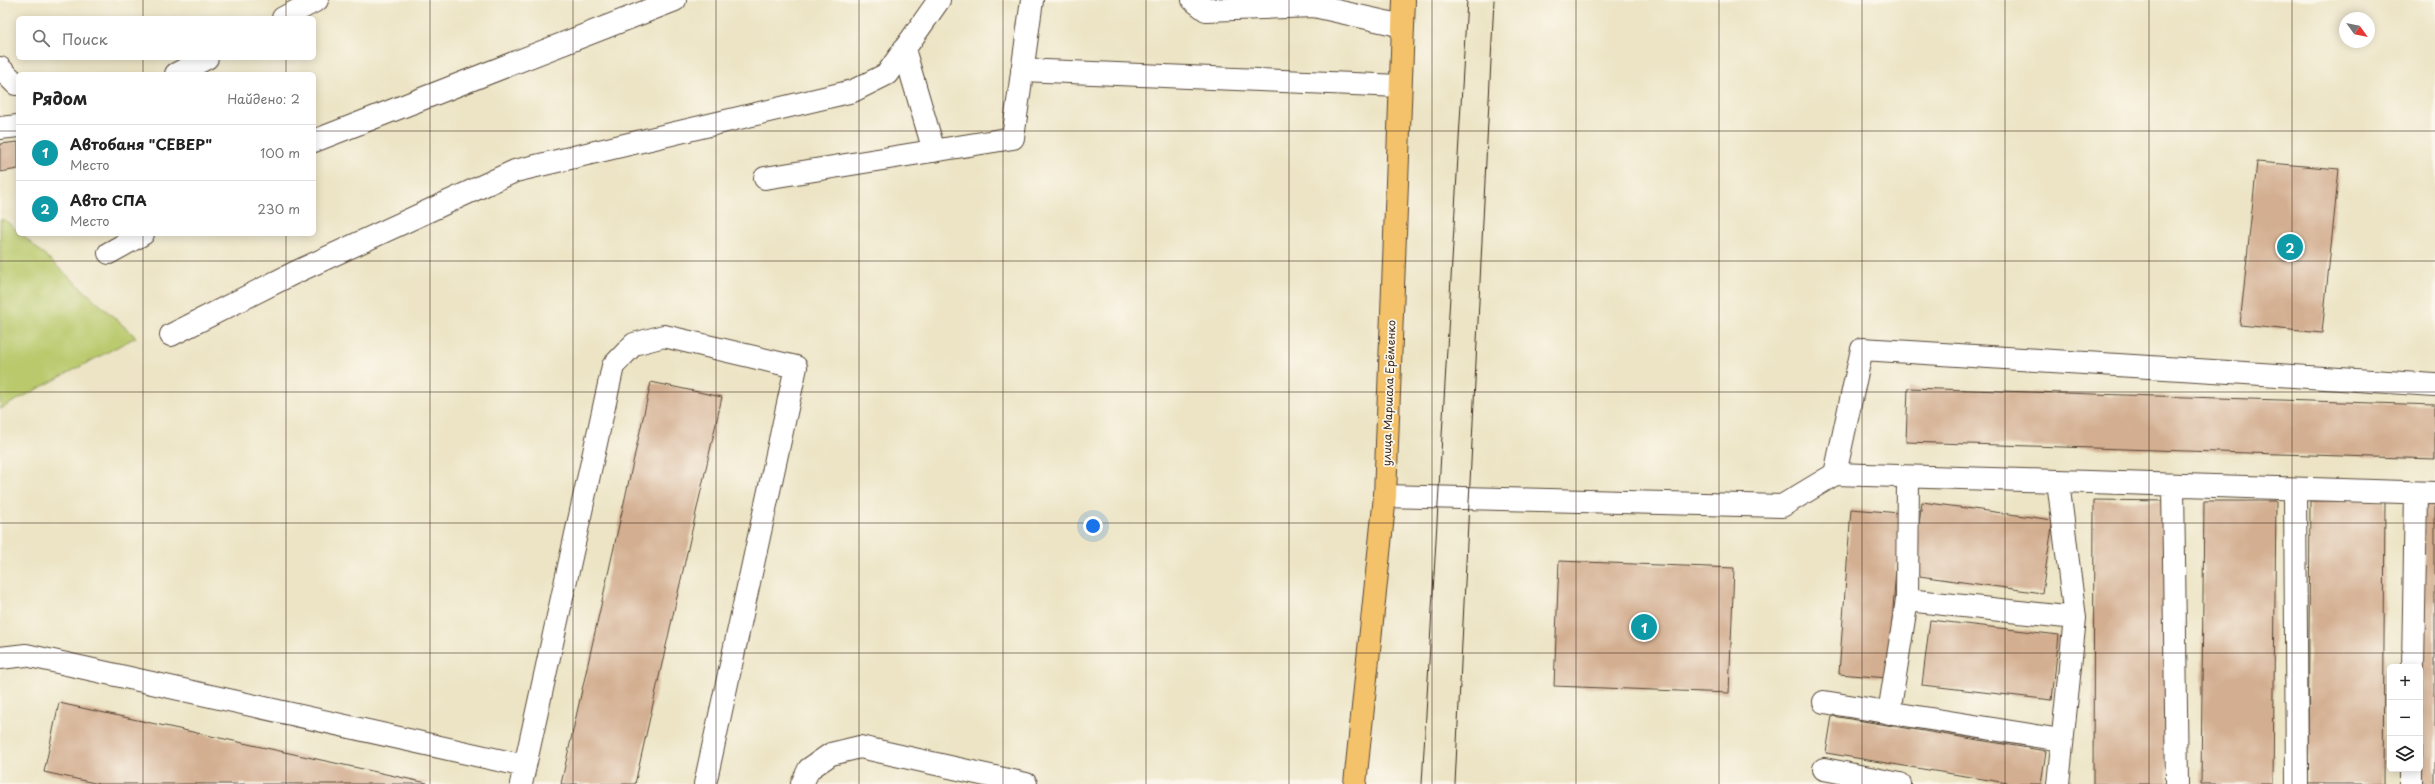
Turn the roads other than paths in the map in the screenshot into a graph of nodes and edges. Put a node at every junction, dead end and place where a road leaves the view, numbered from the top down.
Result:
1 (317, 0) edge
2 (675, 0) edge
3 (939, 0) edge
4 (1032, 0) edge
5 (1193, 0) edge
6 (1404, 0) edge
7 (1315, 3) edge
8 (287, 16) edge
9 (1403, 26) junction
10 (904, 49) junction
11 (203, 60) edge
12 (0, 68) edge
13 (1022, 70) junction
14 (180, 72) edge
15 (11, 83) edge
16 (1400, 86) junction
17 (16, 126) edge
18 (0, 128) edge
19 (316, 140) edge
20 (934, 151) junction
21 (765, 178) dead end
22 (139, 236) edge
23 (109, 253) dead end
24 (171, 335) dead end
25 (2435, 385) edge
26 (1835, 474) junction
27 (1908, 478) junction
28 (2058, 481) junction
29 (2173, 485) junction
30 (2295, 489) junction
31 (2426, 493) edge
32 (1384, 496) junction
33 (1907, 600) junction
34 (2075, 618) junction
35 (0, 658) edge
36 (2413, 664) edge
37 (1824, 702) dead end
38 (1889, 712) junction
39 (2061, 740) junction
40 (1824, 769) dead end
41 (2411, 772) edge
42 (523, 775) edge
43 (705, 784) edge
44 (802, 784) edge
45 (1026, 784) edge
46 (1355, 784) edge
47 (1900, 784) edge
48 (2058, 784) edge
49 (2177, 784) edge
50 (2297, 784) edge
51 (2411, 784) edge

1 - 8 lane
2 - 19 lane
3 - 10 lane
4 - 13 lane
5 - 7 lane
6 - 9 main road, улица Маршала Ерёменко
7 - 9 lane
9 - 16 main road, улица Маршала Ерёменко
10 - 20 lane
10 - 24 lane
11 - 14 lane
12 - 15 lane
13 - 16 lane
13 - 20 lane
16 - 32 main road, улица Маршала Ерёменко
17 - 18 lane
20 - 21 lane
22 - 23 lane
25 - 26 lane
26 - 27 lane
26 - 32 lane
27 - 28 lane
27 - 33 lane
28 - 29 lane
28 - 34 lane
29 - 30 lane
29 - 49 lane
30 - 31 lane
30 - 50 lane
31 - 36 lane
32 - 46 main road, улица Маршала Ерёменко
33 - 34 lane
33 - 38 lane
34 - 39 lane
35 - 42 lane
37 - 38 lane
38 - 39 lane
39 - 48 lane
40 - 47 lane
41 - 51 lane
42 - 43 lane
44 - 45 lane

